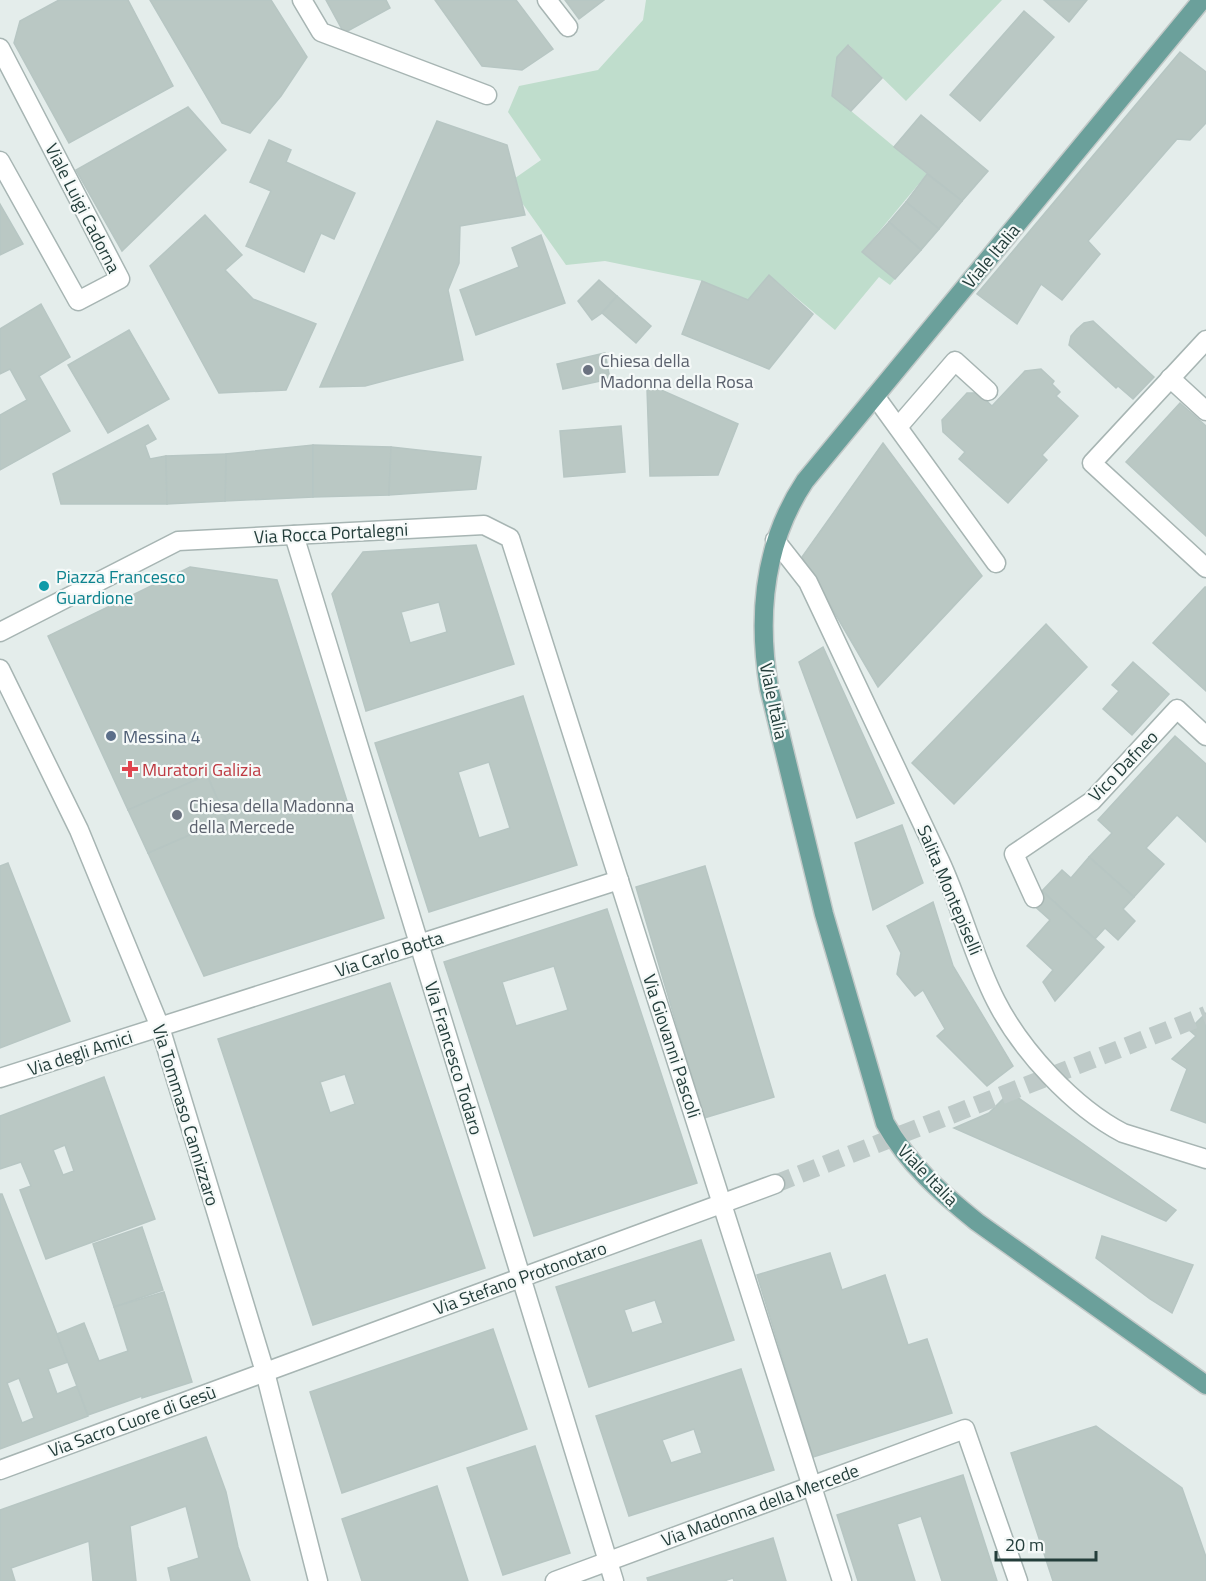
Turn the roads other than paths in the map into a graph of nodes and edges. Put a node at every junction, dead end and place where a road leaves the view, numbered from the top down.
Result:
1 (302, 0) edge
2 (547, 0) edge
3 (1202, 0) edge
4 (568, 27) dead end
5 (0, 48) edge
6 (487, 95) dead end
7 (0, 161) edge
8 (1206, 340) edge
9 (1170, 378) junction
10 (988, 391) dead end
11 (875, 396) junction
12 (1206, 411) edge
13 (898, 427) junction
14 (484, 525) joint
15 (294, 535) junction
16 (775, 540) junction
17 (996, 563) dead end
18 (1206, 568) edge
19 (0, 632) edge
20 (0, 669) edge
21 (1206, 736) edge
22 (619, 880) junction
23 (1034, 898) dead end
24 (419, 944) junction
25 (160, 1027) junction
26 (0, 1078) edge
27 (1206, 1159) edge
28 (775, 1184) tunnel mouth
29 (722, 1203) junction
30 (521, 1278) junction
31 (264, 1372) junction
32 (1206, 1385) edge
33 (0, 1470) edge
34 (812, 1485) junction
35 (608, 1561) junction
36 (318, 1581) edge
37 (555, 1581) edge
38 (614, 1581) edge
39 (843, 1581) edge
40 (1018, 1581) edge

1 - 6 street
2 - 4 street
3 - 11 main road, Viale Italia
5 - 7 street, Viale Luigi Cadorna
8 - 9 street
9 - 12 street
9 - 18 street
10 - 13 street
11 - 13 street
11 - 16 main road, Viale Italia
13 - 17 street
14 - 15 street, Via Rocca Portalegni
14 - 22 street, Via Giovanni Pascoli
15 - 19 street, Via Rocca Portalegni
15 - 24 street, Via Francesco Todaro
16 - 27 street, Salita Montepiselli
16 - 32 main road, Viale Italia
20 - 25 street, Via Tommaso Cannizzaro
21 - 23 street, Vico Dafneo
22 - 24 street, Via Carlo Botta
22 - 29 street, Via Giovanni Pascoli
24 - 25 street, Via Carlo Botta
24 - 30 street, Via Francesco Todaro
25 - 26 street, Via degli Amici
25 - 31 street, Via Tommaso Cannizzaro
28 - 29 street, Via Stefano Protonotaro
29 - 30 street, Via Stefano Protonotaro
29 - 34 street, Via Giovanni Pascoli
30 - 31 street, Via Stefano Protonotaro
30 - 35 street, Via Francesco Todaro
31 - 33 street, Via Sacro Cuore di Gesù
31 - 36 street, Via Tommaso Cannizzaro
34 - 35 street, Via Madonna della Mercede
34 - 39 street, Via Giovanni Pascoli
34 - 40 street, Via Madonna della Mercede
35 - 37 street, Via Madonna della Mercede
35 - 38 street, Via Francesco Todaro

